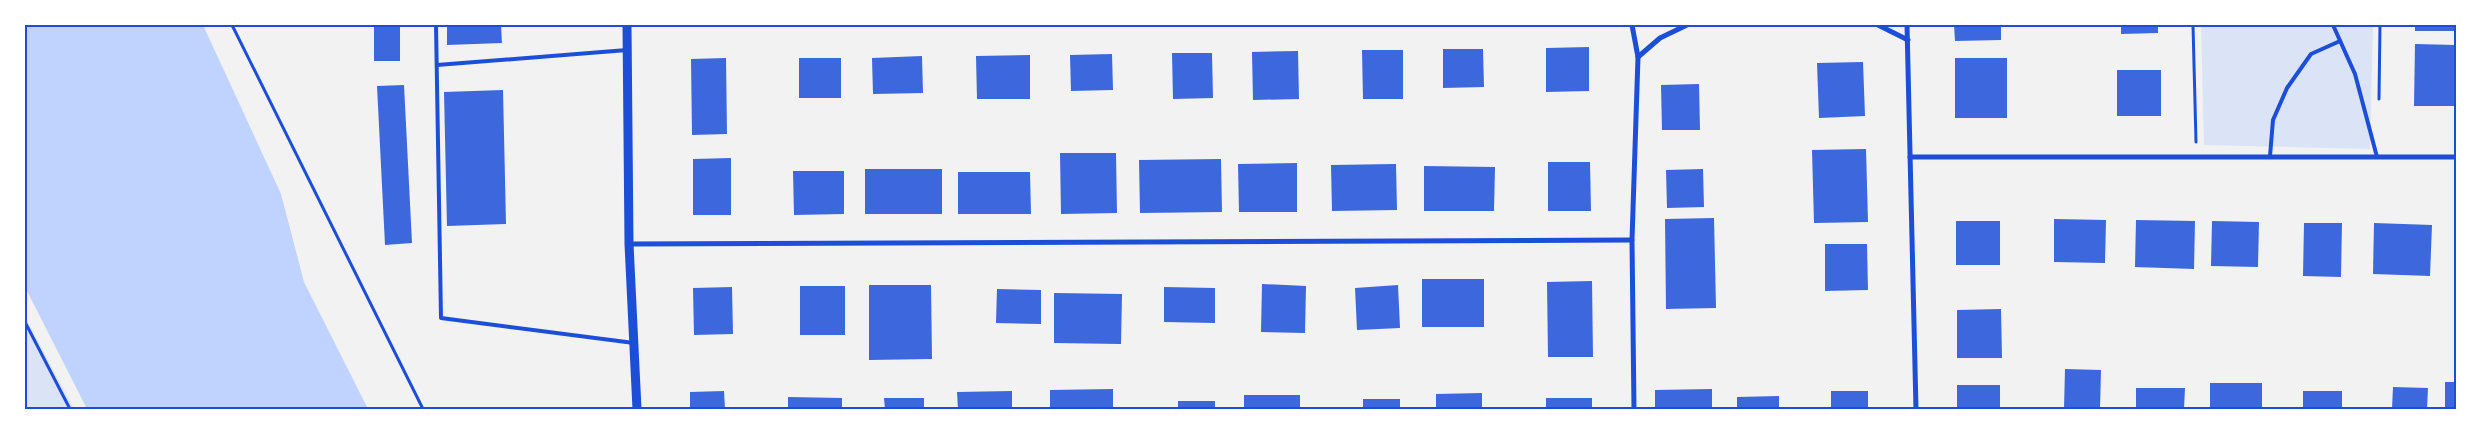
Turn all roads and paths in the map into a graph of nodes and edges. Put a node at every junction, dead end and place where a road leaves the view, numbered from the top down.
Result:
1 (232, 25) edge
2 (436, 25) edge
3 (627, 25) edge
4 (1632, 25) edge
5 (1687, 25) edge
6 (1878, 25) edge
7 (1907, 25) edge
8 (2193, 25) edge
9 (2333, 25) edge
10 (2380, 25) edge
11 (1908, 40) junction
12 (2340, 41) junction
13 (628, 50) junction
14 (1638, 57) junction
15 (437, 65) junction
16 (2379, 100) dead end
17 (2196, 156) junction
18 (2270, 156) junction
19 (1910, 157) junction
20 (2378, 157) junction
21 (2456, 157) edge
22 (1632, 240) junction
23 (630, 244) junction
24 (25, 322) edge
25 (634, 343) junction
26 (70, 409) edge
27 (423, 409) edge
28 (637, 409) edge
29 (1634, 409) edge
30 (1916, 409) edge

1 - 27 path
2 - 15 lane
3 - 13 street
4 - 14 street
5 - 14 street
6 - 11 street
7 - 11 street
8 - 17 path
9 - 12 lane
10 - 16 path
11 - 19 street
12 - 18 lane
12 - 20 lane
13 - 15 lane
13 - 23 street
14 - 22 street
15 - 25 lane
17 - 18 street
17 - 19 street
18 - 20 street
19 - 30 street
20 - 21 street
22 - 23 street
22 - 29 street
23 - 25 street
24 - 26 path
25 - 28 street

